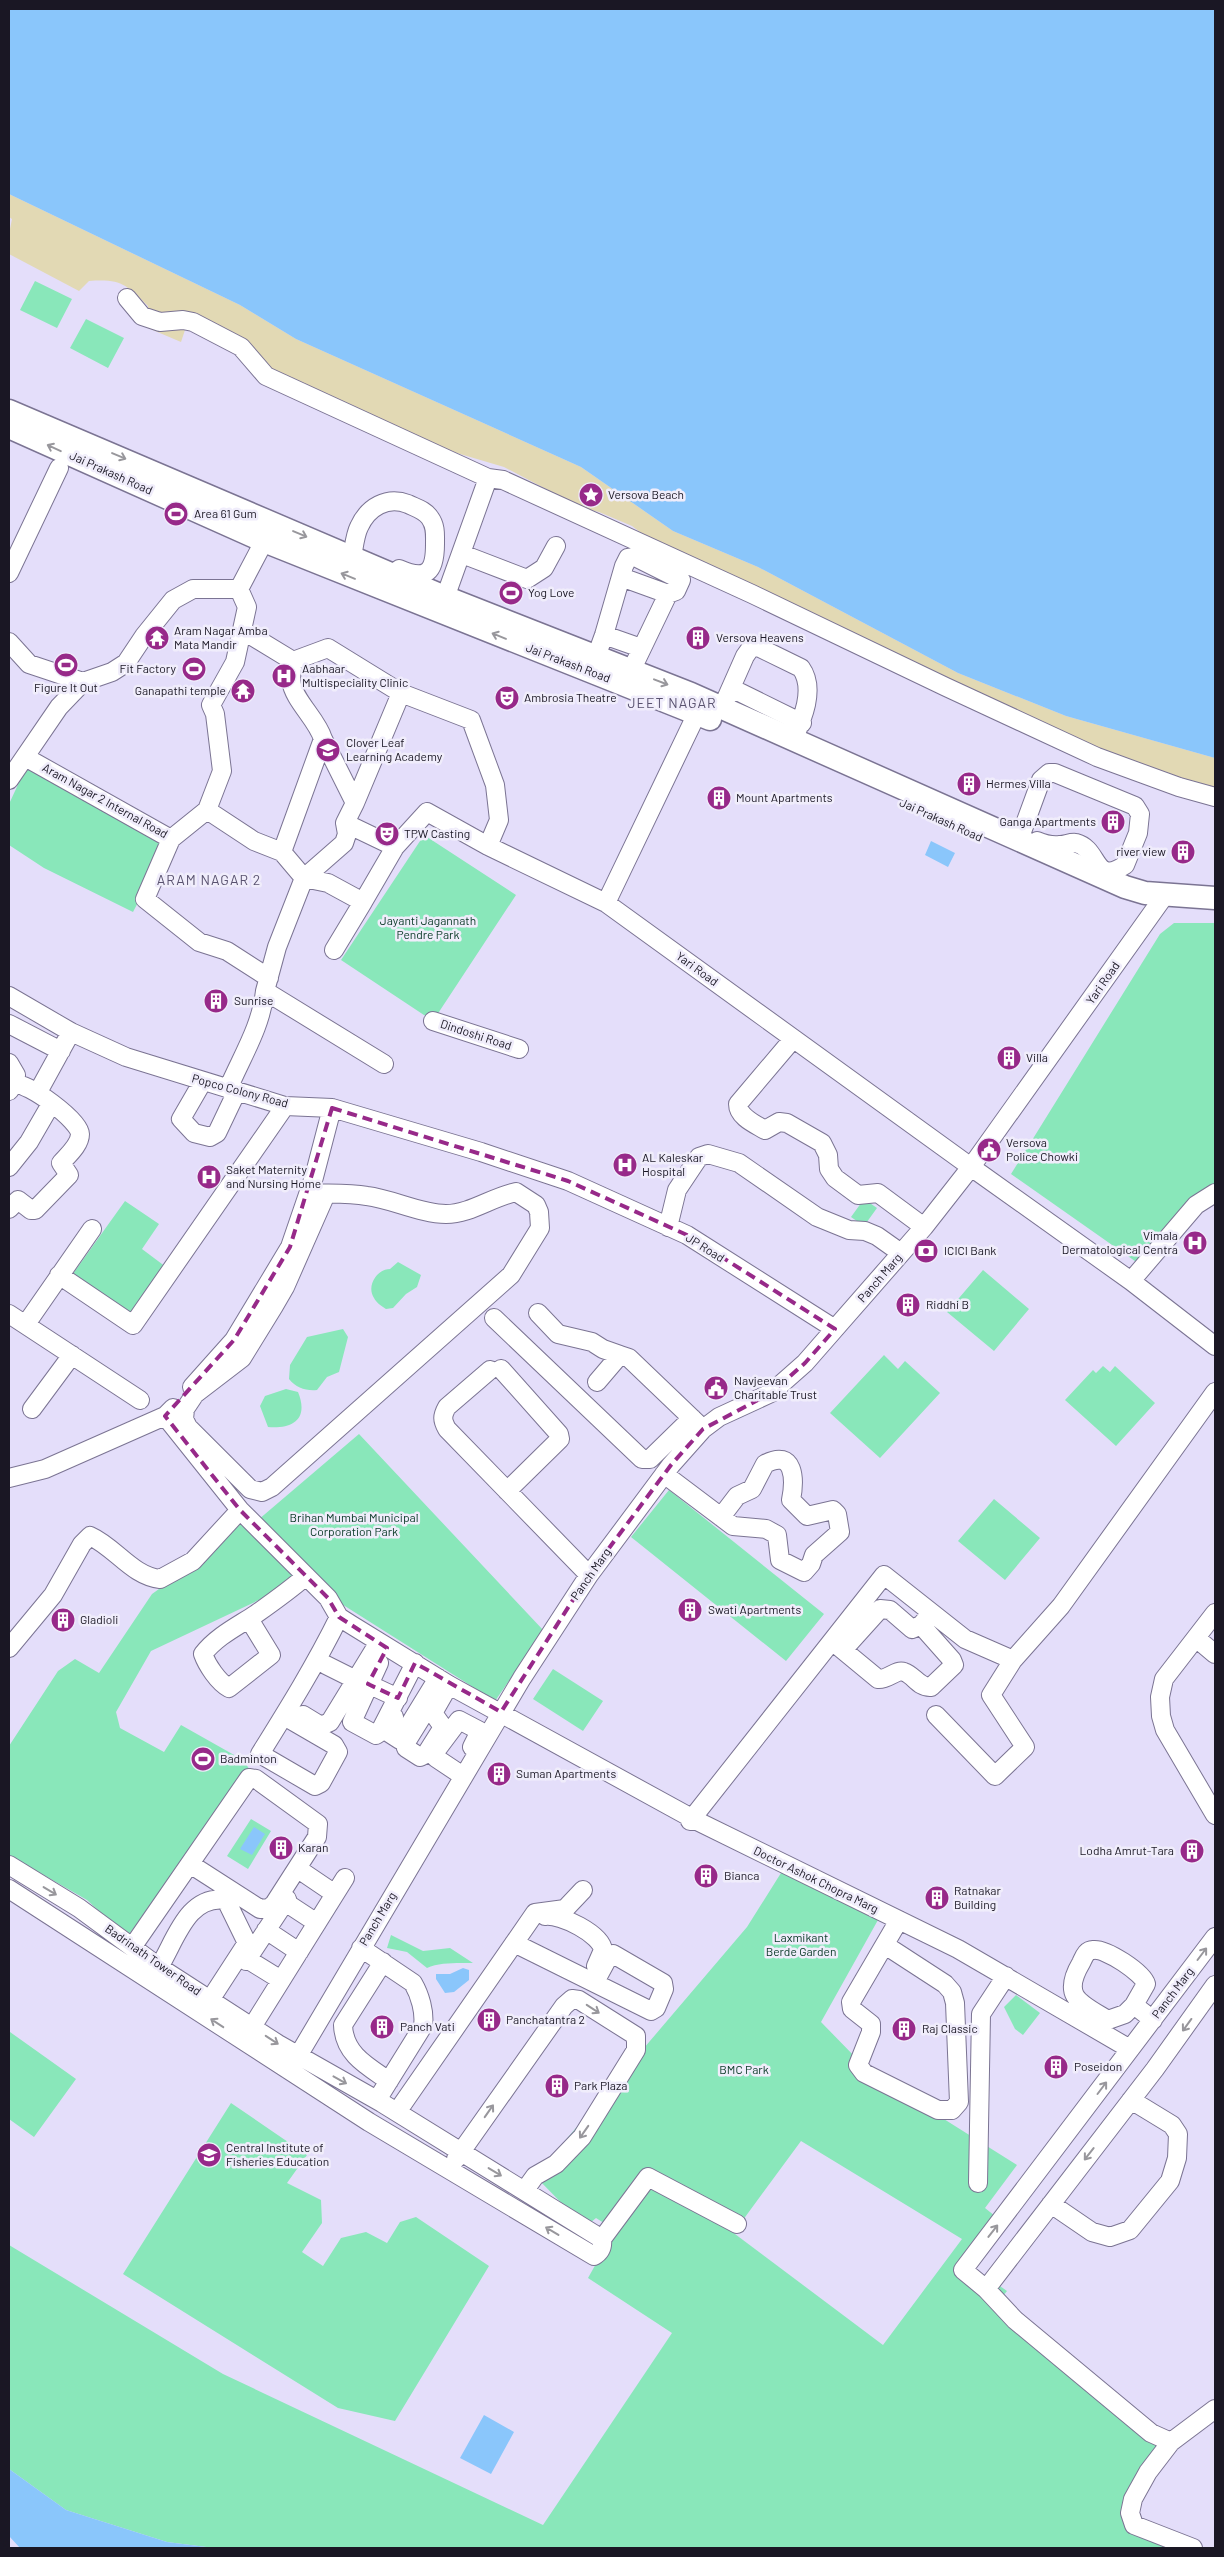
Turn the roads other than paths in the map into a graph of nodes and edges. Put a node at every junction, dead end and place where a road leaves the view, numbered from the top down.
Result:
1 (127, 298) dead end
2 (9, 411) edge
3 (9, 427) edge
4 (35, 430) junction
5 (59, 468) dead end
6 (488, 478) junction
7 (269, 532) junction
8 (556, 546) dead end
9 (353, 552) junction
10 (462, 554) junction
11 (9, 573) edge
12 (620, 577) junction
13 (239, 589) junction
14 (668, 594) junction
15 (443, 605) junction
16 (242, 630) junction
17 (604, 635) junction
18 (9, 642) edge
19 (641, 648) junction
20 (585, 658) junction
21 (293, 661) junction
22 (631, 671) junction
23 (83, 682) junction
24 (731, 688) junction
25 (401, 694) junction
26 (707, 707) junction
27 (797, 731) junction
28 (323, 739) junction
29 (25, 757) junction
30 (9, 780) edge
31 (1215, 797) edge
32 (355, 803) junction
33 (207, 810) junction
34 (345, 823) junction
35 (1020, 837) junction
36 (171, 839) junction
37 (488, 846) junction
38 (395, 847) junction
39 (282, 852) junction
40 (1076, 854) junction
41 (304, 878) junction
42 (1156, 898) junction
43 (1215, 898) edge
44 (363, 902) junction
45 (606, 903) junction
46 (1215, 908) edge
47 (334, 950) dead end
48 (267, 984) junction
49 (9, 996) edge
50 (433, 1021) dead end
51 (9, 1024) edge
52 (71, 1032) junction
53 (793, 1039) junction
54 (519, 1049) dead end
55 (61, 1051) junction
56 (9, 1063) edge
57 (384, 1064) dead end
58 (203, 1081) junction
59 (12, 1087) edge
60 (232, 1090) junction
61 (38, 1092) junction
62 (52, 1104) junction
63 (286, 1106) junction
64 (332, 1108) junction
65 (9, 1167) edge
66 (970, 1167) junction
67 (568, 1181) joint
68 (317, 1193) junction
69 (1215, 1193) edge
70 (9, 1209) edge
71 (668, 1226) junction
72 (924, 1227) junction
73 (92, 1229) dead end
74 (901, 1253) junction
75 (59, 1275) junction
76 (1131, 1281) junction
77 (538, 1313) dead end
78 (9, 1314) edge
79 (494, 1318) dead end
80 (26, 1324) junction
81 (835, 1329) junction
82 (1215, 1346) edge
83 (72, 1355) junction
84 (620, 1355) junction
85 (597, 1382) dead end
86 (1215, 1392) edge
87 (140, 1400) dead end
88 (32, 1409) dead end
89 (165, 1416) junction
90 (697, 1424) junction
91 (664, 1474) junction
92 (9, 1478) edge
93 (507, 1491) junction
94 (240, 1510) junction
95 (721, 1517) junction
96 (589, 1575) junction
97 (306, 1576) junction
98 (867, 1597) junction
99 (880, 1609) junction
100 (1215, 1613) edge
101 (249, 1619) dead end
102 (926, 1619) junction
103 (345, 1620) junction
104 (1196, 1638) junction
105 (383, 1645) junction
106 (838, 1646) junction
107 (9, 1648) edge
108 (1215, 1654) edge
109 (1013, 1660) junction
110 (326, 1665) junction
111 (418, 1665) junction
112 (444, 1681) junction
113 (362, 1682) junction
114 (398, 1698) junction
115 (501, 1712) junction
116 (433, 1713) dead end
117 (936, 1715) dead end
118 (284, 1716) dead end
119 (476, 1747) junction
120 (459, 1774) junction
121 (1215, 1815) edge
122 (695, 1820) junction
123 (323, 1844) dead end
124 (190, 1864) junction
125 (9, 1865) edge
126 (304, 1873) junction
127 (345, 1878) dead end
128 (9, 1888) edge
129 (583, 1890) dead end
130 (335, 1894) junction
131 (285, 1902) junction
132 (560, 1910) junction
133 (532, 1917) junction
134 (899, 1920) junction
135 (317, 1923) junction
136 (266, 1930) junction
137 (1215, 1937) edge
138 (514, 1943) junction
139 (133, 1946) junction
140 (885, 1946) junction
141 (361, 1948) junction
142 (299, 1952) junction
143 (247, 1959) junction
144 (383, 1962) junction
145 (162, 1963) junction
146 (660, 1972) dead end
147 (1006, 1976) junction
148 (282, 1980) junction
149 (1215, 1985) edge
150 (216, 1998) junction
151 (1134, 2005) dead end
152 (1152, 2020) junction
153 (252, 2027) junction
154 (1130, 2049) junction
155 (292, 2062) junction
156 (389, 2081) junction
157 (377, 2100) junction
158 (1131, 2100) junction
159 (397, 2112) junction
160 (461, 2151) junction
161 (450, 2169) junction
162 (978, 2183) dead end
163 (525, 2190) junction
164 (1051, 2204) junction
165 (737, 2224) dead end
166 (602, 2239) junction
167 (986, 2289) junction
168 (1215, 2409) edge
169 (1171, 2442) junction
170 (1193, 2548) edge

1 - 6 street
2 - 4 main road, Jai Prakash Road
3 - 4 main road, Jai Prakash Road
4 - 7 main road, Jai Prakash Road
5 - 11 street
6 - 10 street
6 - 31 street
7 -> 9 main road, Jai Prakash Road
7 - 13 street
15 -> 7 main road, Jai Prakash Road
8 - 10 street
9 - 9 street
9 - 15 main road, Jai Prakash Road
10 - 15 street
12 - 14 street
12 - 14 street
12 - 17 street
13 - 16 street
13 - 23 street
14 - 19 street
15 - 20 main road, Jai Prakash Road
16 - 21 street
16 - 33 street
17 - 19 street
17 - 20 street
18 - 23 street
19 - 22 street
20 - 22 main road, Jai Prakash Road
20 - 26 main road, Jai Prakash Road
21 - 25 street
21 - 28 street
22 -> 26 main road, Jai Prakash Road
23 - 29 street
24 - 26 street
24 - 27 street
24 - 27 street
25 - 32 street
25 - 37 street
26 - 27 main road, Jai Prakash Road
26 - 42 main road, Jai Prakash Road
26 - 45 street
27 - 35 main road, Jai Prakash Road
28 - 32 street
28 - 39 street
29 - 30 street
29 - 36 street, Aram Nagar 2 Internal Road
32 - 34 street
33 - 36 street, Aram Nagar 2 Internal Road
33 - 39 street
34 - 38 street
34 - 41 street
35 - 40 main road, Jai Prakash Road
35 - 40 street
36 - 48 street
37 - 38 street, Yari Road
37 - 45 street, Yari Road
38 - 44 street
39 - 41 street
40 - 42 main road, Jai Prakash Road
41 - 44 street
41 - 48 street
42 - 43 main road
42 - 46 main road, Jai Prakash Road
42 - 66 street, Yari Road
44 - 47 street
45 - 53 street, Yari Road
48 - 57 street
48 - 60 street
49 - 52 street, Popco Colony Road
50 - 54 street, Dindoshi Road
51 - 55 street
52 - 55 street
52 - 58 street, Popco Colony Road
53 - 66 street, Yari Road
53 - 72 street
55 - 61 street
56 - 59 street
58 - 60 street, Popco Colony Road
58 - 60 street
59 - 61 street
60 - 63 street, Popco Colony Road
61 - 62 street
62 - 65 street
62 - 70 street
63 - 64 street, Popco Colony Road
63 - 75 street
64 - 67 street, Popco Colony Road
64 - 68 street
66 - 72 street, Panch Marg
66 - 76 street, Yari Road
67 - 71 street, JP Road
68 - 68 street
68 - 89 street
69 - 76 street
71 - 74 street
71 - 81 street, JP Road
72 - 74 street, Panch Marg
73 - 75 street
74 - 81 street, Panch Marg
75 - 80 street
76 - 82 street, Yari Road
77 - 84 street
78 - 80 street
79 - 90 street
80 - 83 street
81 - 90 street, Panch Marg
83 - 87 street
83 - 88 street
84 - 85 street
84 - 90 street
86 - 109 street
89 - 92 street
89 - 94 street
90 - 91 street, Panch Marg
91 - 95 street
91 - 96 street, Panch Marg
93 - 93 street
93 - 96 street
94 - 97 street
94 - 107 street
95 - 95 street
96 - 115 street, Panch Marg
97 - 101 street
97 - 103 street
98 - 99 street
98 - 102 street
98 - 106 street
99 - 102 street
99 - 106 street
100 - 104 street
102 - 106 street
102 - 109 street
103 - 105 street, Doctor Ashok Chopra Marg
103 - 110 street
103 - 118 street
104 - 108 street
104 - 121 street
105 - 111 street, Doctor Ashok Chopra Marg
105 - 113 street
106 - 122 street
109 - 117 street
110 - 113 street
110 - 113 street
111 - 112 street, Doctor Ashok Chopra Marg
111 - 112 street
111 - 114 street
112 - 115 street, Doctor Ashok Chopra Marg
112 - 116 street
113 - 114 street
113 - 114 street
115 - 119 street, Panch Marg
115 - 122 street, Doctor Ashok Chopra Marg
119 - 120 street, Panch Marg
119 - 120 street
120 - 141 street, Panch Marg
122 - 134 street, Doctor Ashok Chopra Marg
123 - 126 street
124 - 124 street
124 - 139 street
125 -> 139 street, Badrinath Tower Road
126 - 130 street
126 - 131 street
127 - 130 street
155 -> 128 street
129 - 132 street
130 - 135 street
131 - 135 street
131 - 136 street
132 - 133 street
132 - 146 street
133 - 138 street
133 - 138 street
134 - 140 street
134 - 147 street, Doctor Ashok Chopra Marg
135 - 142 street
136 - 142 street
136 - 143 street
152 -> 137 street, Panch Marg
138 - 159 street
139 - 145 street, Badrinath Tower Road
140 - 140 street
141 - 144 street
141 - 155 street, Panch Marg
142 - 148 street
143 - 148 street
143 - 150 street
144 - 156 street
144 - 156 street
145 - 150 street, Badrinath Tower Road
145 - 150 street
147 - 154 street, Doctor Ashok Chopra Marg
147 - 162 street
148 - 153 street
149 -> 158 street
150 - 153 street, Badrinath Tower Road
151 - 152 street
152 - 154 street, Panch Marg
153 -> 155 street, Badrinath Tower Road
167 -> 154 street, Panch Marg
155 -> 157 street
155 - 161 street
156 - 157 street
157 - 159 street
158 -> 164 street
158 - 164 street
159 - 160 street
160 - 161 street
160 -> 163 street
160 -> 163 street
166 -> 161 street
163 - 166 street
164 - 167 street
165 - 166 street
167 - 169 street
168 - 169 street
169 - 170 street

